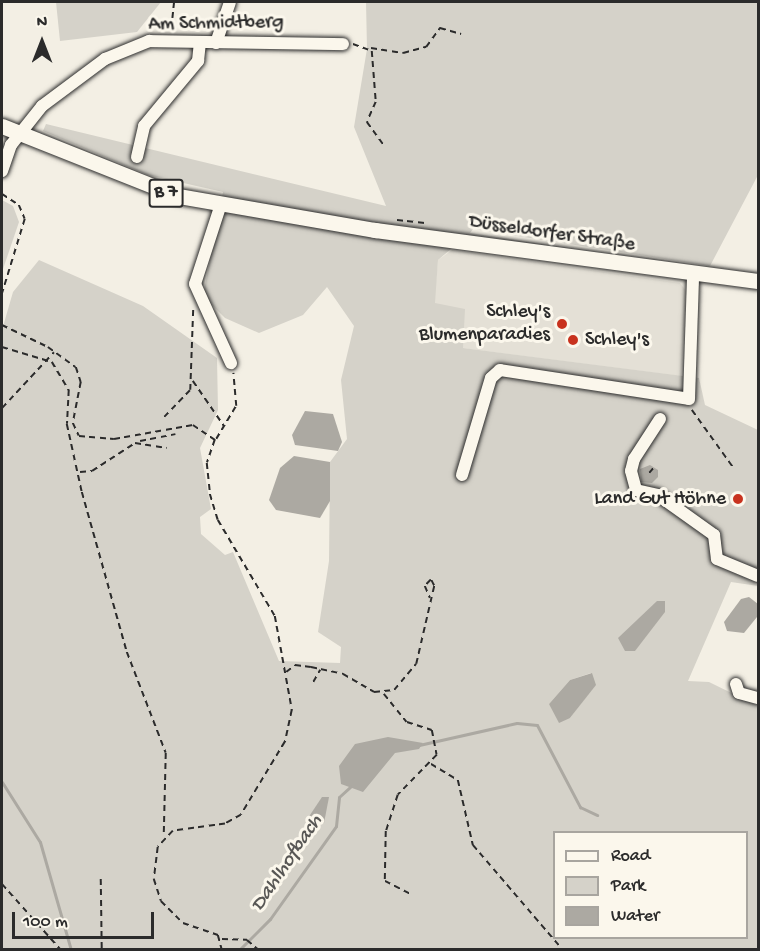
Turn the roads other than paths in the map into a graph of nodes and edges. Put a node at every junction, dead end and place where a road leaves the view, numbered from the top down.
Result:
1 (230, 2) edge
2 (200, 43) junction
3 (216, 43) junction
4 (343, 44) road end
5 (2, 126) edge
6 (21, 130) junction
7 (137, 157) dead end
8 (2, 171) edge
9 (221, 204) junction
10 (693, 276) junction
11 (759, 281) edge
12 (231, 363) road end
13 (660, 419) dead end
14 (462, 475) dead end
15 (759, 576) edge
16 (736, 684) dead end
17 (759, 698) edge

1 - 3 street
2 - 3 street, Am Schmidtberg
2 - 6 street, Am Schmidtberg
2 - 7 street
3 - 4 street, Am Schmidtberg
5 - 6 main road, B 7
6 - 8 street, Am Schmidtberg
6 - 9 main road, B 7
9 - 10 main road, Düsseldorfer Straße / B 7
9 - 12 street
10 - 11 main road, Düsseldorfer Straße / B 7
10 - 14 street
13 - 15 street
16 - 17 street

